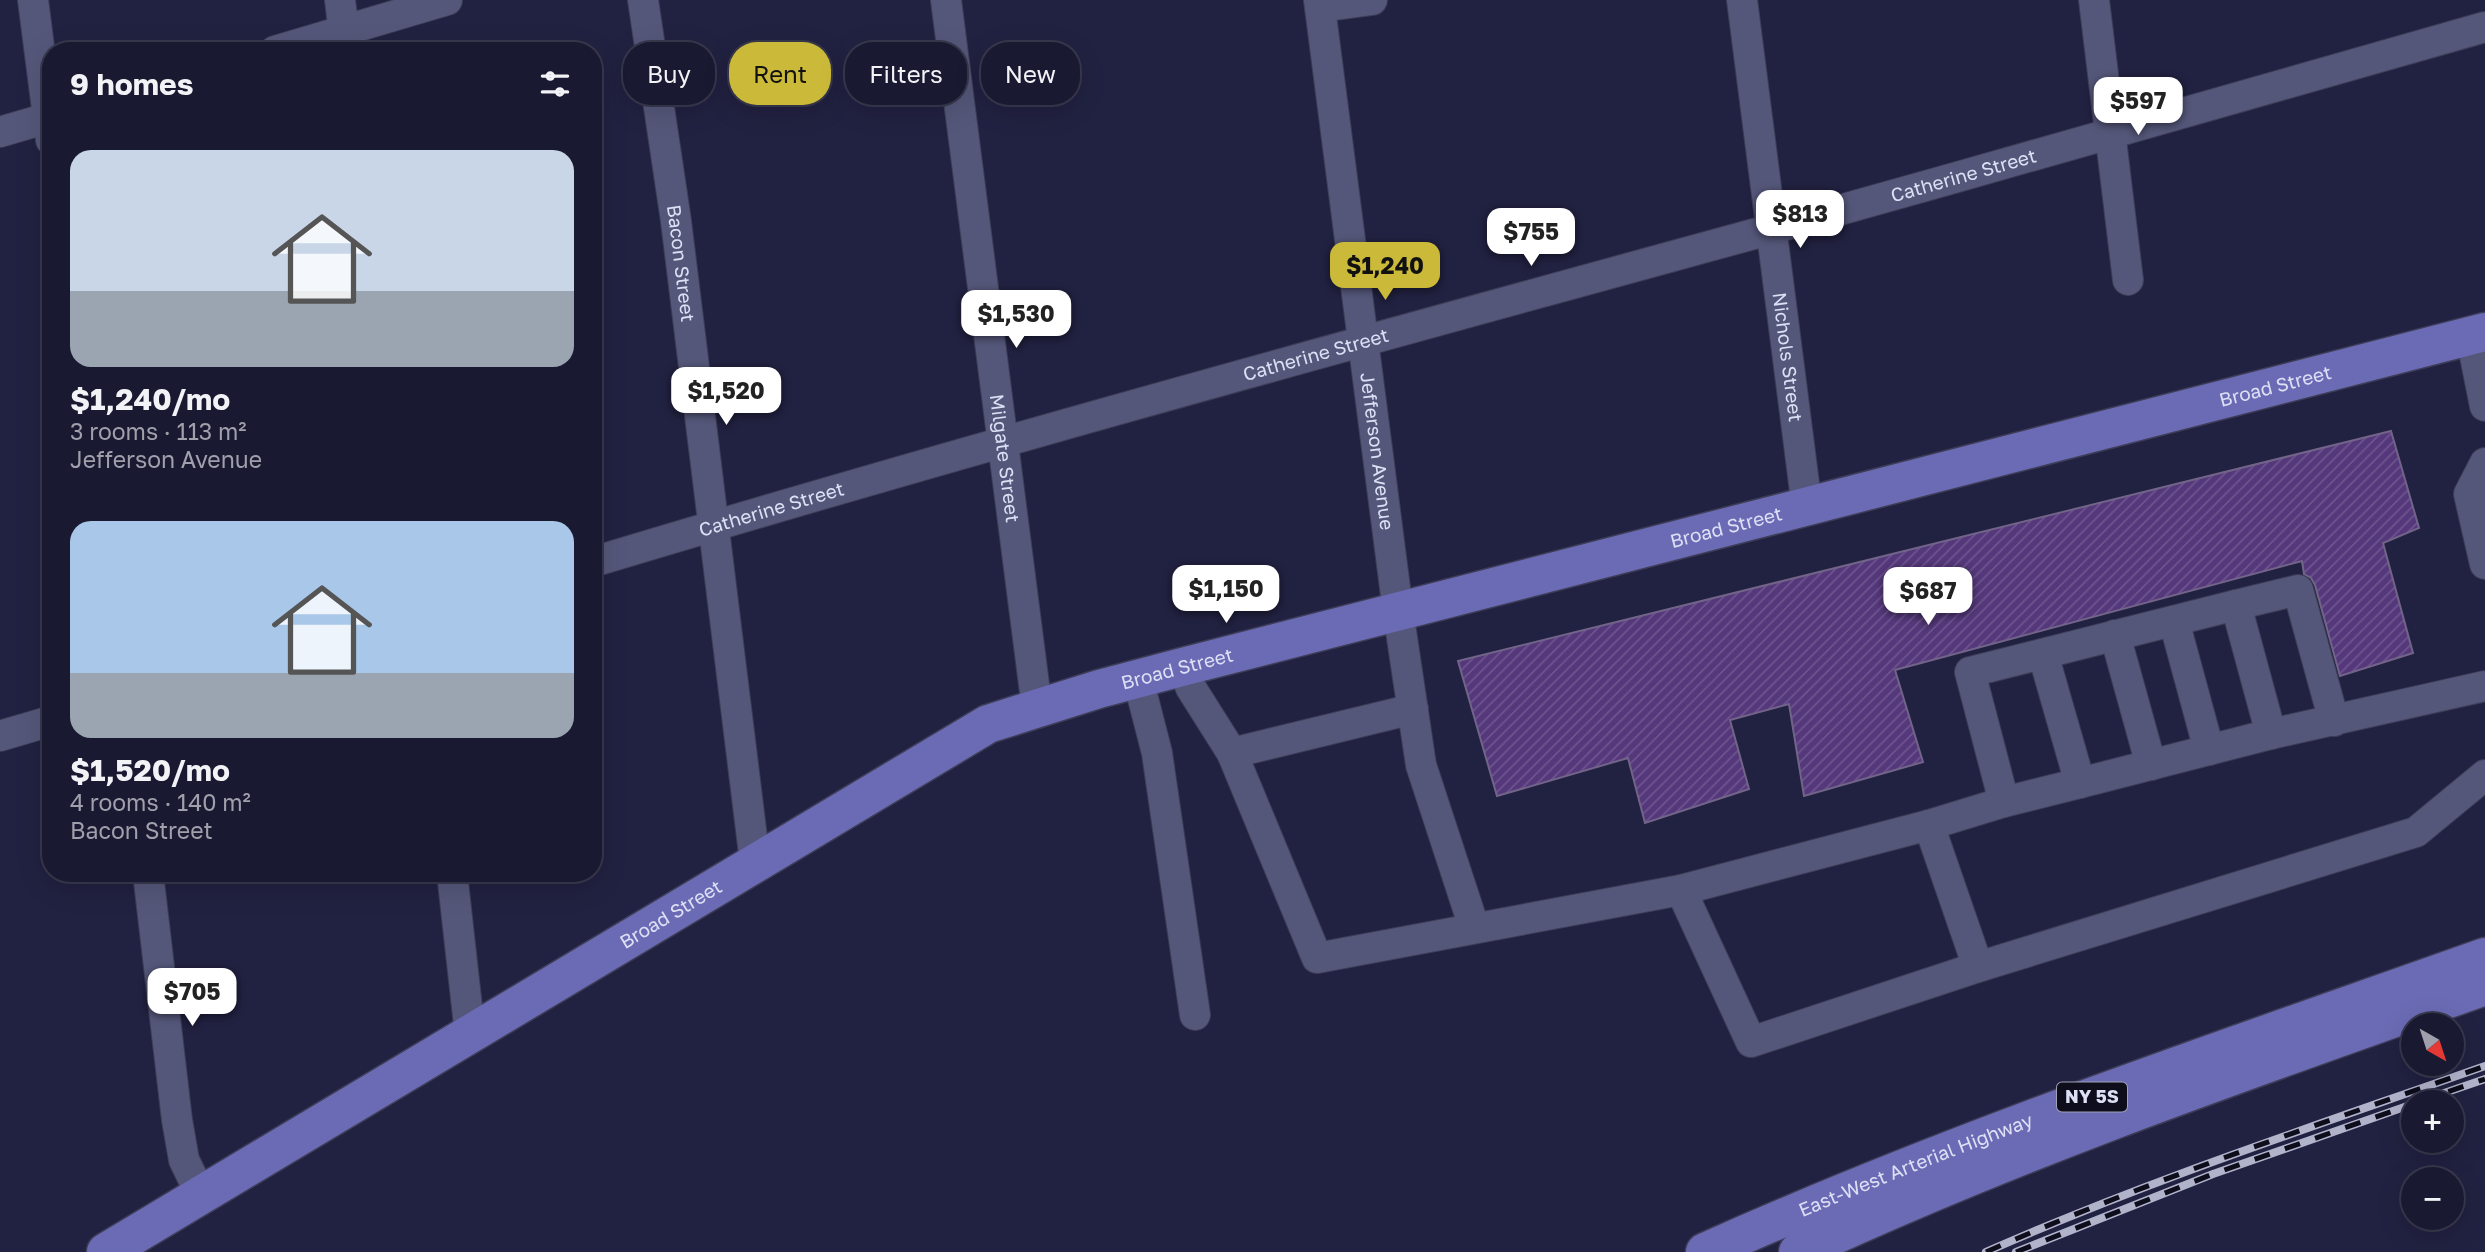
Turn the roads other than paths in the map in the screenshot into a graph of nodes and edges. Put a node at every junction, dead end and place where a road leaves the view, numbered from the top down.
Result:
1 (33, 0) edge
2 (340, 0) edge
3 (447, 0) edge
4 (643, 0) edge
5 (946, 0) edge
6 (1372, 0) edge
7 (1742, 0) edge
8 (2094, 0) edge
9 (1320, 4) edge
10 (2485, 27) edge
11 (345, 41) edge
12 (42, 66) edge
13 (42, 126) edge
14 (0, 131) edge
15 (2112, 134) junction
16 (1772, 229) junction
17 (2128, 280) dead end
18 (2478, 334) edge
19 (1364, 339) junction
20 (2485, 406) edge
21 (1002, 442) junction
22 (2485, 463) edge
23 (1807, 507) junction
24 (712, 526) junction
25 (602, 559) edge
26 (2485, 564) edge
27 (2236, 605) junction
28 (1398, 611) junction
29 (2174, 621) junction
30 (2115, 635) junction
31 (2043, 654) junction
32 (1182, 667) junction
33 (1138, 679) junction
34 (2485, 686) edge
35 (1037, 708) junction
36 (1413, 709) junction
37 (2334, 721) junction
38 (42, 724) edge
39 (2271, 734) junction
40 (0, 736) edge
41 (2209, 750) junction
42 (1232, 753) junction
43 (2151, 765) junction
44 (2485, 775) edge
45 (2080, 783) junction
46 (2004, 802) junction
47 (1929, 825) junction
48 (755, 862) junction
49 (149, 882) edge
50 (453, 882) edge
51 (1681, 890) junction
52 (1474, 927) junction
53 (2485, 957) edge
54 (1978, 967) junction
55 (2485, 985) edge
56 (1195, 1014) dead end
57 (470, 1034) junction
58 (201, 1195) junction
59 (106, 1252) edge
60 (1705, 1252) edge
61 (1798, 1252) edge

1 - 12 street
2 - 11 street
3 - 11 street
4 - 24 street, Bacon Street
5 - 21 street, Milgate Street
6 - 9 street
7 - 16 street, Nichols Street
8 - 15 street
9 - 19 street, Jefferson Avenue
10 - 15 street, Catherine Street
13 - 14 street
15 - 16 street, Catherine Street
15 - 17 street
16 - 19 street, Catherine Street
16 - 23 street, Nichols Street
18 - 20 street
18 - 23 main road, Broad Street
19 - 21 street, Catherine Street
19 - 28 street, Jefferson Avenue
21 - 24 street, Catherine Street
21 - 35 street, Milgate Street
22 - 26 street
23 - 28 main road, Broad Street
24 - 25 street, Catherine Street
24 - 48 street, Bacon Street
27 - 29 street
27 - 37 street
27 - 39 street
28 - 32 main road, Broad Street
28 - 36 street, Jefferson Avenue
29 - 30 street
29 - 41 street
30 - 31 street
30 - 43 street
31 - 45 street
31 - 46 street
32 - 33 main road, Broad Street
32 - 42 street
33 - 35 main road, Broad Street
33 - 56 street
34 - 37 street
35 - 48 main road, Broad Street
36 - 42 street
36 - 52 street, Jefferson Avenue
37 - 39 street
38 - 40 street
39 - 41 street
41 - 43 street
42 - 52 street
43 - 45 street
44 - 54 street
45 - 46 street
46 - 47 street
47 - 51 street
47 - 54 street
48 - 57 main road, Broad Street
49 - 58 street
50 - 57 street
51 - 52 street
51 - 54 street
53 - 60 main road, East-West Arterial Highway / NY 5S
55 - 61 main road, East-West Arterial Highway / NY 5S
57 - 58 main road, Broad Street
58 - 59 main road, Broad Street

